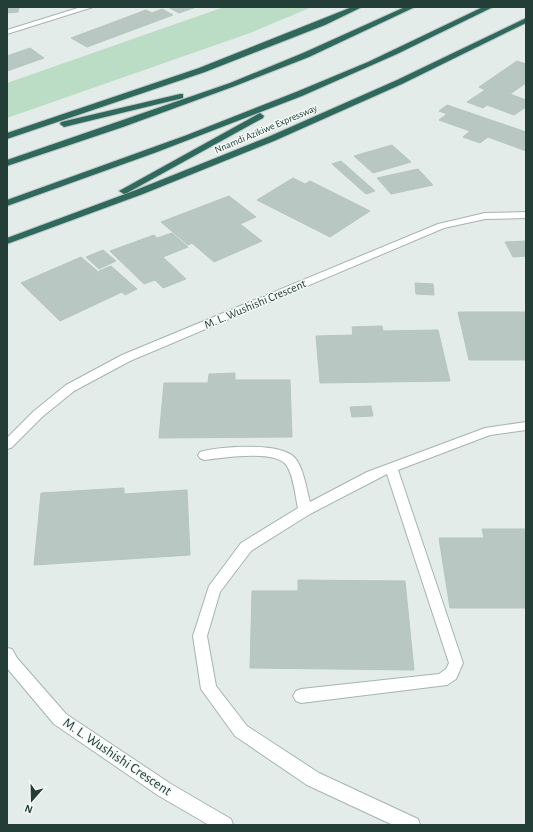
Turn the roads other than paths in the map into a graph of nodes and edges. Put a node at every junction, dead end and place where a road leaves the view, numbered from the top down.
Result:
1 (89, 7) edge
2 (358, 7) edge
3 (411, 7) edge
4 (489, 7) edge
5 (526, 20) edge
6 (7, 32) edge
7 (241, 81) junction
8 (300, 94) junction
9 (7, 137) edge
10 (7, 163) edge
11 (7, 203) edge
12 (81, 215) junction
13 (526, 215) edge
14 (7, 241) edge
15 (526, 426) edge
16 (7, 445) edge
17 (204, 455) dead end
18 (391, 468) junction
19 (305, 510) junction
20 (7, 654) edge
21 (301, 696) dead end
22 (224, 825) edge
23 (412, 825) edge

1 - 6 street
2 - 9 highway
3 - 7 highway
4 - 8 highway, Nnamdi Azikiwe Expressway
5 - 12 highway, Nnamdi Azikiwe Expressway
7 - 9 highway
7 - 10 highway
8 - 11 highway, Nnamdi Azikiwe Expressway
8 - 12 highway
12 - 14 highway, Nnamdi Azikiwe Expressway
13 - 16 street, M. L. Wushishi Crescent
15 - 18 street
17 - 19 street
18 - 19 street
18 - 21 street
19 - 23 street
20 - 22 street, M. L. Wushishi Crescent

